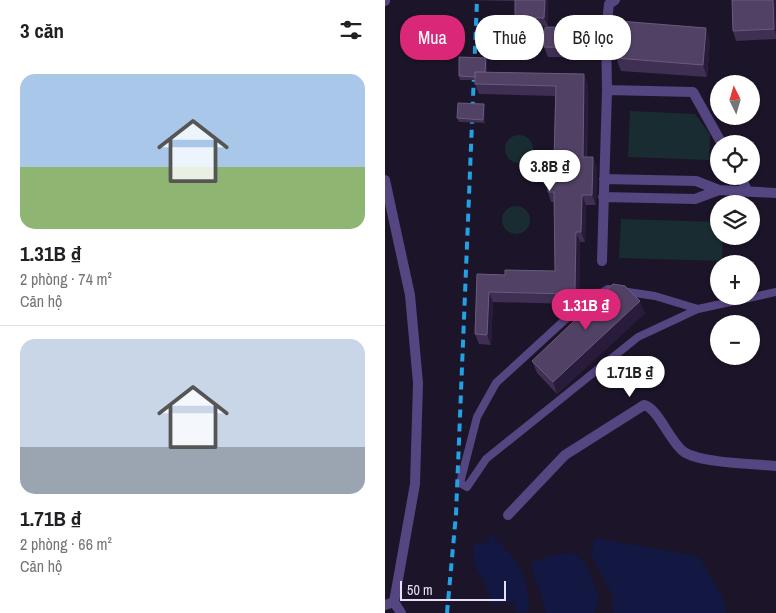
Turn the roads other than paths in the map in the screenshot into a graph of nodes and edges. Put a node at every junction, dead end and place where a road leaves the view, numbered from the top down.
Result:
1 (615, 0) edge
2 (607, 90) junction
3 (717, 135) edge
4 (604, 179) junction
5 (385, 180) edge
6 (745, 185) edge
7 (719, 190) junction
8 (749, 192) junction
9 (776, 193) edge
10 (603, 197) junction
11 (602, 261) dead end
12 (776, 292) edge
13 (698, 309) junction
14 (776, 466) edge
15 (508, 516) dead end
16 (389, 604) edge
17 (401, 613) edge

1 - 2 street
2 - 3 street
2 - 4 street
4 - 7 street
4 - 10 street
5 - 16 street
6 - 8 street
7 - 8 street
7 - 10 street
8 - 9 street
10 - 11 street
12 - 13 lane
13 - 13 lane
14 - 15 street
16 - 17 street

